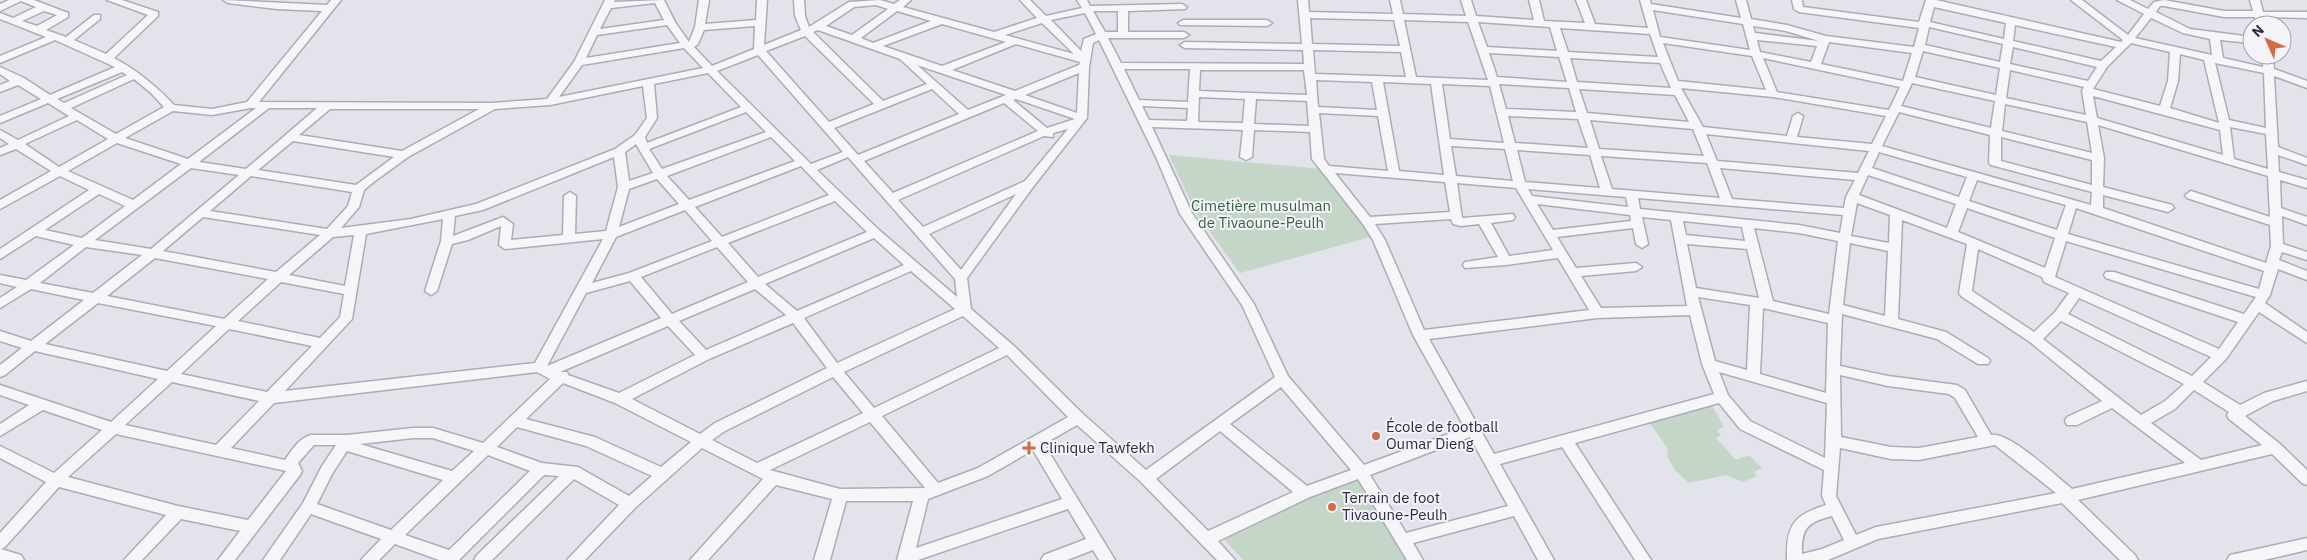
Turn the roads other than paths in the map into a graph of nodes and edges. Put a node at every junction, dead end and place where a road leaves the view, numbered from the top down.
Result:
1 (17, 0) edge
2 (25, 0) edge
3 (112, 0) edge
4 (139, 0) edge
5 (228, 0) edge
6 (336, 0) edge
7 (658, 0) edge
8 (704, 0) edge
9 (762, 0) edge
10 (799, 0) edge
11 (906, 0) edge
12 (1025, 0) edge
13 (1302, 0) edge
14 (1395, 0) edge
15 (1466, 0) edge
16 (1534, 0) edge
17 (1581, 0) edge
18 (1741, 0) edge
19 (1797, 0) edge
20 (2076, 0) edge
21 (2122, 0) edge
22 (2255, 0) edge
23 (1931, 1) edge
24 (2158, 1) edge
25 (255, 2) edge
26 (852, 2) edge
27 (608, 3) edge
28 (1181, 3) edge
29 (1646, 3) edge
30 (128, 5) junction
31 (1085, 5) edge
32 (44, 7) junction
33 (896, 7) junction
34 (0, 8) edge
35 (329, 8) junction
36 (1123, 8) junction
37 (2259, 14) junction
38 (1304, 15) junction
39 (2150, 15) junction
40 (2307, 15) edge
41 (0, 16) edge
42 (97, 17) dead end
43 (1399, 18) junction
44 (1044, 19) junction
45 (942, 20) junction
46 (1473, 20) junction
47 (14, 21) junction
48 (2011, 21) junction
49 (670, 22) junction
50 (1748, 22) junction
51 (760, 23) junction
52 (1183, 23) junction
53 (1267, 23) dead end
54 (1540, 24) junction
55 (1924, 24) junction
56 (1554, 25) junction
57 (700, 27) junction
58 (818, 27) junction
59 (1591, 27) junction
60 (38, 30) junction
61 (806, 31) junction
62 (593, 33) junction
63 (995, 35) junction
64 (1102, 35) junction
65 (1123, 35) junction
66 (1655, 35) junction
67 (1752, 36) junction
68 (54, 37) junction
69 (2215, 37) junction
70 (854, 39) junction
71 (2242, 39) edge
72 (1184, 40) junction
73 (1016, 41) junction
74 (1824, 41) junction
75 (66, 42) junction
76 (2008, 43) junction
77 (2126, 43) junction
78 (687, 46) junction
79 (874, 46) junction
80 (1307, 47) junction
81 (1405, 49) junction
82 (1919, 49) junction
83 (759, 50) junction
84 (1483, 50) junction
85 (2174, 50) junction
86 (1563, 54) junction
87 (1756, 54) junction
88 (901, 56) junction
89 (107, 59) junction
90 (2213, 59) junction
91 (0, 60) edge
92 (1664, 60) junction
93 (579, 62) junction
94 (1085, 64) junction
95 (2103, 65) junction
96 (2269, 65) edge
97 (1118, 66) junction
98 (1191, 66) junction
99 (1815, 66) junction
100 (2005, 66) junction
101 (122, 68) junction
102 (0, 70) edge
103 (710, 70) junction
104 (942, 70) junction
105 (2269, 71) junction
106 (1309, 72) junction
107 (135, 75) junction
108 (20, 80) junction
109 (1377, 80) junction
110 (1412, 80) junction
111 (1436, 81) junction
112 (648, 82) junction
113 (1493, 82) junction
114 (1907, 82) junction
115 (934, 85) junction
116 (1573, 85) junction
117 (2307, 85) edge
118 (1676, 88) junction
119 (2088, 88) junction
120 (0, 89) edge
121 (1773, 94) junction
122 (1251, 96) junction
123 (1010, 97) junction
124 (1312, 98) junction
125 (47, 99) junction
126 (1193, 99) junction
127 (2001, 99) junction
128 (550, 102) junction
129 (1135, 103) junction
130 (251, 105) junction
131 (267, 105) junction
132 (328, 105) junction
133 (491, 106) junction
134 (882, 106) junction
135 (62, 108) junction
136 (171, 108) junction
137 (747, 108) junction
138 (0, 110) edge
139 (1313, 110) junction
140 (2164, 110) junction
141 (1895, 111) junction
142 (1502, 112) junction
143 (1383, 113) junction
144 (11, 115) junction
145 (967, 115) junction
146 (77, 116) junction
147 (1583, 116) junction
148 (1798, 116) dead end
149 (0, 120) edge
150 (1081, 120) junction
151 (2092, 120) junction
152 (1145, 123) junction
153 (1192, 125) junction
154 (2224, 125) junction
155 (826, 127) junction
156 (1248, 128) junction
157 (1697, 128) junction
158 (1314, 129) junction
159 (1045, 132) junction
160 (1996, 132) junction
161 (2270, 132) junction
162 (0, 133) edge
163 (772, 133) junction
164 (290, 137) junction
165 (116, 139) junction
166 (1791, 140) junction
167 (641, 142) junction
168 (1446, 142) junction
169 (17, 145) junction
170 (1060, 145) junction
171 (1510, 147) junction
172 (1876, 148) junction
173 (2272, 148) junction
174 (619, 150) junction
175 (0, 152) edge
176 (1596, 153) junction
177 (404, 155) junction
178 (852, 157) junction
179 (1246, 157) dead end
180 (2098, 158) junction
181 (2229, 160) junction
182 (1711, 162) junction
183 (2307, 162) edge
184 (191, 164) junction
185 (806, 165) junction
186 (1326, 169) junction
187 (58, 171) junction
188 (249, 172) junction
189 (2272, 173) junction
190 (659, 174) junction
191 (1394, 174) junction
192 (1864, 174) junction
193 (1973, 175) junction
194 (1451, 179) junction
195 (1029, 184) junction
196 (2307, 184) edge
197 (1520, 186) junction
198 (624, 188) junction
199 (98, 189) junction
200 (359, 189) junction
201 (2098, 189) junction
202 (1607, 192) junction
203 (1630, 194) junction
204 (2191, 195) dead end
205 (570, 196) dead end
206 (837, 196) junction
207 (1852, 197) junction
208 (890, 199) junction
209 (1529, 199) junction
210 (1728, 202) junction
211 (1962, 202) junction
212 (2072, 202) junction
213 (0, 205) edge
214 (135, 206) junction
215 (688, 206) junction
216 (2168, 208) dead end
217 (2097, 210) junction
218 (2275, 210) junction
219 (1849, 212) junction
220 (200, 213) junction
221 (1457, 214) junction
222 (1896, 214) junction
223 (449, 215) junction
224 (1676, 216) junction
225 (1508, 217) dead end
226 (1635, 218) junction
227 (1483, 220) junction
228 (1367, 221) junction
229 (2307, 221) edge
230 (1747, 223) junction
231 (2276, 224) junction
232 (361, 231) junction
233 (34, 232) junction
234 (330, 233) junction
235 (875, 233) junction
236 (921, 233) junction
237 (611, 234) junction
238 (1551, 234) junction
239 (1950, 234) junction
240 (2062, 236) junction
241 (1844, 237) junction
242 (569, 239) junction
243 (1681, 239) junction
244 (447, 241) junction
245 (720, 242) junction
246 (1973, 242) junction
247 (85, 243) junction
248 (1642, 244) dead end
249 (1754, 246) junction
250 (2277, 246) junction
251 (1893, 248) junction
252 (153, 253) junction
253 (1562, 254) junction
254 (0, 255) edge
255 (2307, 256) edge
256 (1506, 261) junction
257 (914, 265) junction
258 (1469, 265) dead end
259 (2272, 265) junction
260 (1636, 267) dead end
261 (1572, 273) junction
262 (2050, 275) junction
263 (2110, 275) dead end
264 (633, 276) junction
265 (2307, 276) edge
266 (277, 278) junction
267 (961, 278) junction
268 (0, 279) edge
269 (756, 283) junction
270 (28, 285) junction
271 (582, 290) junction
272 (350, 291) junction
273 (431, 291) dead end
274 (1690, 291) junction
275 (2077, 292) junction
276 (94, 298) junction
277 (2261, 300) junction
278 (1762, 303) junction
279 (0, 304) edge
280 (966, 310) junction
281 (1695, 310) junction
282 (1597, 313) junction
283 (1836, 314) junction
284 (2060, 315) junction
285 (796, 317) junction
286 (669, 320) junction
287 (2247, 320) junction
288 (1891, 323) junction
289 (227, 324) junction
290 (1420, 335) junction
291 (0, 336) edge
292 (2307, 338) edge
293 (2035, 339) junction
294 (323, 343) junction
295 (32, 346) junction
296 (1008, 349) junction
297 (704, 356) junction
298 (2221, 356) junction
299 (1983, 361) dead end
300 (1709, 364) junction
301 (542, 369) junction
302 (1833, 369) junction
303 (835, 370) junction
304 (0, 372) edge
305 (170, 376) junction
306 (562, 376) junction
307 (1753, 377) junction
308 (1282, 379) junction
309 (2194, 383) junction
310 (2307, 386) edge
311 (0, 390) edge
312 (1722, 397) junction
313 (270, 398) junction
314 (620, 399) junction
315 (1833, 400) junction
316 (2113, 402) junction
317 (41, 404) junction
318 (2240, 412) junction
319 (872, 415) junction
320 (1078, 418) junction
321 (514, 421) junction
322 (2072, 421) dead end
323 (2141, 422) junction
324 (1221, 424) junction
325 (113, 428) junction
326 (1472, 431) junction
327 (0, 432) edge
328 (702, 440) junction
329 (1566, 440) junction
330 (1834, 441) junction
331 (1988, 442) junction
332 (345, 443) junction
333 (1036, 443) junction
334 (2275, 448) junction
335 (486, 449) junction
336 (0, 452) edge
337 (218, 452) junction
338 (1490, 462) junction
339 (289, 465) junction
340 (1831, 467) junction
341 (2200, 467) junction
342 (542, 469) junction
343 (757, 470) junction
344 (573, 471) junction
345 (1361, 472) junction
346 (664, 475) junction
347 (2306, 477) edge
348 (455, 478) junction
349 (773, 478) junction
350 (1146, 478) junction
351 (56, 480) junction
352 (929, 493) junction
353 (1305, 493) junction
354 (840, 495) junction
355 (2068, 496) junction
356 (1072, 502) junction
357 (630, 504) junction
358 (308, 507) junction
359 (1518, 509) junction
360 (1835, 509) junction
361 (178, 512) junction
362 (250, 527) junction
363 (394, 536) junction
364 (1207, 539) junction
365 (1402, 540) junction
366 (1097, 542) junction
367 (0, 543) edge
368 (1852, 543) junction
369 (2307, 544) edge
370 (0, 555) edge
371 (1826, 557) edge
372 (450, 559) edge
373 (905, 559) edge
374 (16, 560) edge
375 (132, 560) edge
376 (226, 560) edge
377 (271, 560) edge
378 (369, 560) edge
379 (482, 560) edge
380 (576, 560) edge
381 (698, 560) edge
382 (822, 560) edge
383 (1049, 560) edge
384 (1107, 560) edge
385 (1226, 560) edge
386 (1415, 560) edge
387 (1546, 560) edge
388 (1642, 560) edge
389 (1795, 560) edge
390 (1803, 560) edge
391 (2130, 560) edge
392 (2235, 560) edge

1 - 34 street
2 - 32 street
3 - 30 street
4 - 30 street
5 - 25 street
6 - 35 street
7 - 27 street
7 - 49 street
8 - 57 street
9 - 51 street
10 - 61 street
11 - 33 street
12 - 44 street
13 - 38 street
14 - 43 street
15 - 46 street
16 - 54 street
17 - 59 street
18 - 50 street
19 - 55 street
20 - 77 street
21 - 39 street
22 - 37 street
23 - 48 street
23 - 55 street
24 - 37 street
24 - 39 street
25 - 35 street
26 - 33 street
26 - 58 street
27 - 62 street
28 - 36 street
28 - 52 street
29 - 50 street
29 - 66 street
30 - 89 street
31 - 36 street
31 - 44 street
31 - 64 street
32 - 47 street
32 - 60 street
33 - 45 street
33 - 70 street
35 - 130 street
36 - 65 street
37 - 40 street
38 - 43 street
38 - 80 street
39 - 69 street
39 - 77 street
41 - 47 street
42 - 75 street
43 - 46 street
43 - 81 street
44 - 63 street
44 - 94 street
45 - 63 street
45 - 79 street
46 - 54 street
46 - 84 street
47 - 60 street
48 - 76 street
48 - 77 street
49 - 62 street
49 - 78 street
50 - 67 street
50 - 74 street
51 - 57 street
51 - 83 street
52 - 53 street
52 - 72 street
54 - 56 street
55 - 76 street
55 - 82 street
56 - 59 street
56 - 86 street
57 - 78 street
58 - 61 street
58 - 70 street
59 - 66 street
60 - 68 street
61 - 83 street
61 - 134 street
62 - 93 street
63 - 73 street
64 - 65 street
64 - 94 street
64 - 97 street
65 - 72 street
66 - 87 street
66 - 92 street
67 - 74 street
67 - 87 street
68 - 75 street
68 - 91 street
69 - 71 street
69 - 90 street
70 - 79 street
72 - 80 street
72 - 98 street
73 - 94 street
73 - 104 street
74 - 82 street
74 - 99 street
75 - 89 street
76 - 95 street
76 - 100 street
77 - 85 street
77 - 95 street
78 - 93 street
78 - 103 street
79 - 88 street
80 - 81 street
80 - 106 street
81 - 110 street
82 - 100 street
82 - 114 street
83 - 103 street
83 - 155 street
84 - 86 street
84 - 113 street
85 - 90 street
85 - 140 street
86 - 92 street
86 - 116 street
87 - 99 street
87 - 121 street
88 - 104 street
88 - 115 street
89 - 101 street
90 - 105 street
90 - 154 street
92 - 118 street
93 - 128 street
94 - 123 street
94 - 150 street
95 - 119 street
96 - 105 street
97 - 98 street
97 - 129 street
98 - 106 street
98 - 126 street
99 - 114 street
100 - 119 street
100 - 127 street
101 - 107 street
101 - 125 street
102 - 108 street
103 - 112 street
103 - 137 street
104 - 123 street
105 - 117 street
105 - 161 street
106 - 109 street
106 - 124 street
107 - 135 street
107 - 136 street
108 - 120 street
108 - 125 street
109 - 110 street
109 - 143 street
110 - 111 street
111 - 113 street
111 - 168 street
112 - 128 street
112 - 167 street
113 - 116 street
113 - 142 street
114 - 127 street
114 - 141 street
115 - 134 street
115 - 145 street
116 - 118 street
116 - 147 street
118 - 121 street
118 - 157 street
119 - 140 street
119 - 151 street
121 - 141 street
122 - 124 street
122 - 126 street
122 - 156 street
123 - 145 street
123 - 150 street
123 - 159 street
124 - 139 street
125 - 135 street
125 - 144 street
126 - 129 street
126 - 153 street
127 - 151 street
127 - 160 street
128 - 133 street
129 - 152 street
130 - 131 street
130 - 136 street
131 - 132 street
131 - 184 street
132 - 133 street
132 - 164 street
133 - 177 street
134 - 155 street
135 - 146 street
136 - 165 street
137 - 163 street
137 - 167 street
138 - 144 street
139 - 143 street
139 - 158 street
140 - 154 street
141 - 160 street
141 - 172 street
142 - 147 street
142 - 171 street
143 - 191 street
144 - 149 street
145 - 178 street
146 - 165 street
146 - 169 street
147 - 157 street
147 - 176 street
148 - 166 street
150 - 159 street
150 - 170 street
151 - 180 street
151 - 181 street
152 - 153 street
152 - 308 street
153 - 156 street
154 - 161 street
154 - 181 street
155 - 178 street
156 - 158 street
156 - 179 street
157 - 166 street
157 - 182 street
158 - 186 street
159 - 170 street
159 - 208 street
160 - 180 street
160 - 201 street
161 - 173 street
162 - 169 street
163 - 185 street
163 - 190 street
164 - 177 street
164 - 188 street
165 - 184 street
165 - 187 street
166 - 172 street
167 - 174 street
167 - 190 street
168 - 171 street
168 - 194 street
169 - 175 street
169 - 187 street
170 - 195 street
171 - 176 street
171 - 197 street
172 - 192 street
172 - 193 street
173 - 183 street
173 - 189 street
174 - 198 street
174 - 223 street
176 - 182 street
176 - 202 street
177 - 200 street
178 - 185 street
178 - 208 street
180 - 201 street
181 - 189 street
182 - 192 street
182 - 210 street
184 - 188 street
184 - 214 street
185 - 206 street
185 - 215 street
186 - 191 street
186 - 228 street
187 - 199 street
187 - 213 street
188 - 200 street
188 - 220 street
189 - 196 street
189 - 218 street
190 - 198 street
190 - 215 street
191 - 194 street
192 - 207 street
192 - 211 street
193 - 211 street
193 - 212 street
194 - 197 street
194 - 221 street
195 - 236 street
195 - 267 street
197 - 202 street
197 - 209 street
198 - 237 street
199 - 214 street
199 - 233 street
200 - 234 street
201 - 216 street
201 - 217 street
202 - 203 street
203 - 210 street
203 - 226 street
204 - 231 street
205 - 242 street
206 - 235 street
206 - 245 street
207 - 219 street
207 - 222 street
208 - 236 street
209 - 226 street
209 - 238 street
210 - 219 street
211 - 239 street
211 - 240 street
212 - 217 street
212 - 240 street
214 - 247 street
215 - 237 street
215 - 245 street
217 - 259 street
218 - 229 street
218 - 231 street
219 - 241 street
220 - 234 street
220 - 252 street
221 - 227 street
221 - 228 street
222 - 239 street
222 - 251 street
223 - 232 street
223 - 244 street
224 - 226 street
224 - 230 street
224 - 243 street
225 - 227 street
226 - 238 street
226 - 248 street
227 - 256 street
228 - 290 street
230 - 241 street
230 - 249 street
231 - 250 street
232 - 234 street
232 - 272 street
233 - 247 street
233 - 254 street
234 - 266 street
235 - 257 street
235 - 269 street
236 - 267 street
237 - 242 street
237 - 271 street
238 - 253 street
239 - 246 street
240 - 262 street
240 - 277 street
241 - 251 street
241 - 283 street
242 - 244 street
243 - 249 street
243 - 274 street
244 - 273 street
245 - 264 street
245 - 269 street
246 - 262 street
246 - 293 street
247 - 252 street
247 - 270 street
249 - 278 street
250 - 255 street
250 - 259 street
251 - 288 street
252 - 266 street
252 - 276 street
253 - 256 street
253 - 261 street
256 - 258 street
257 - 280 street
257 - 285 street
259 - 265 street
259 - 277 street
260 - 261 street
261 - 282 street
262 - 275 street
263 - 287 street
264 - 271 street
264 - 286 street
266 - 272 street
266 - 289 street
267 - 280 street
268 - 270 street
269 - 285 street
269 - 286 street
270 - 276 street
270 - 279 street
271 - 301 street
272 - 294 street
274 - 278 street
274 - 281 street
275 - 284 street
275 - 298 street
276 - 289 street
276 - 295 street
277 - 287 street
277 - 292 street
278 - 283 street
278 - 307 street
280 - 296 street
280 - 303 street
281 - 282 street
281 - 300 street
282 - 290 street
283 - 288 street
283 - 302 street
284 - 293 street
284 - 309 street
285 - 297 street
285 - 303 street
286 - 297 street
286 - 301 street
287 - 298 street
288 - 299 street
289 - 294 street
289 - 305 street
290 - 326 street
291 - 295 street
293 - 316 street
294 - 313 street
295 - 304 street
295 - 305 street
296 - 319 street
296 - 320 street
297 - 314 street
298 - 309 street
300 - 307 street
300 - 312 street
301 - 306 street
301 - 313 street
302 - 315 street
302 - 331 street
303 - 319 street
303 - 328 street
305 - 313 street
305 - 325 street
306 - 314 street
306 - 321 street
307 - 315 street
308 - 324 street
308 - 345 street
309 - 318 street
309 - 323 street
310 - 318 street
311 - 317 street
312 - 329 street
312 - 340 street
313 - 337 street
314 - 328 street
315 - 330 street
316 - 322 street
316 - 323 street
317 - 325 street
317 - 327 street
318 - 334 street
319 - 343 street
319 - 352 street
320 - 333 street
320 - 350 street
321 - 335 street
321 - 346 street
323 - 341 street
324 - 350 street
324 - 353 street
325 - 337 street
325 - 351 street
326 - 338 street
326 - 345 street
328 - 343 street
328 - 346 street
329 - 338 street
329 - 388 street
330 - 331 street
330 - 340 street
331 - 355 street
332 - 335 street
332 - 339 street
332 - 348 street
332 - 358 street
333 - 352 street
333 - 356 street
334 - 341 street
334 - 347 street
335 - 342 street
335 - 348 street
336 - 351 street
337 - 339 street
338 - 359 street
339 - 362 street
340 - 360 street
341 - 355 street
342 - 344 street
342 - 372 street
343 - 349 street
344 - 357 street
344 - 379 street
345 - 353 street
345 - 365 street
346 - 357 street
348 - 363 street
349 - 354 street
349 - 381 street
350 - 364 street
351 - 361 street
351 - 367 street
352 - 354 street
352 - 373 street
353 - 364 street
354 - 382 street
355 - 368 street
355 - 391 street
356 - 366 street
356 - 373 street
357 - 380 street
358 - 363 street
358 - 377 street
359 - 365 street
359 - 387 street
360 - 368 street
360 - 389 street
361 - 362 street
361 - 375 street
362 - 376 street
363 - 372 street
363 - 378 street
364 - 385 street
365 - 386 street
366 - 383 street
366 - 384 street
368 - 371 street
369 - 392 street
370 - 374 street
371 - 390 street

